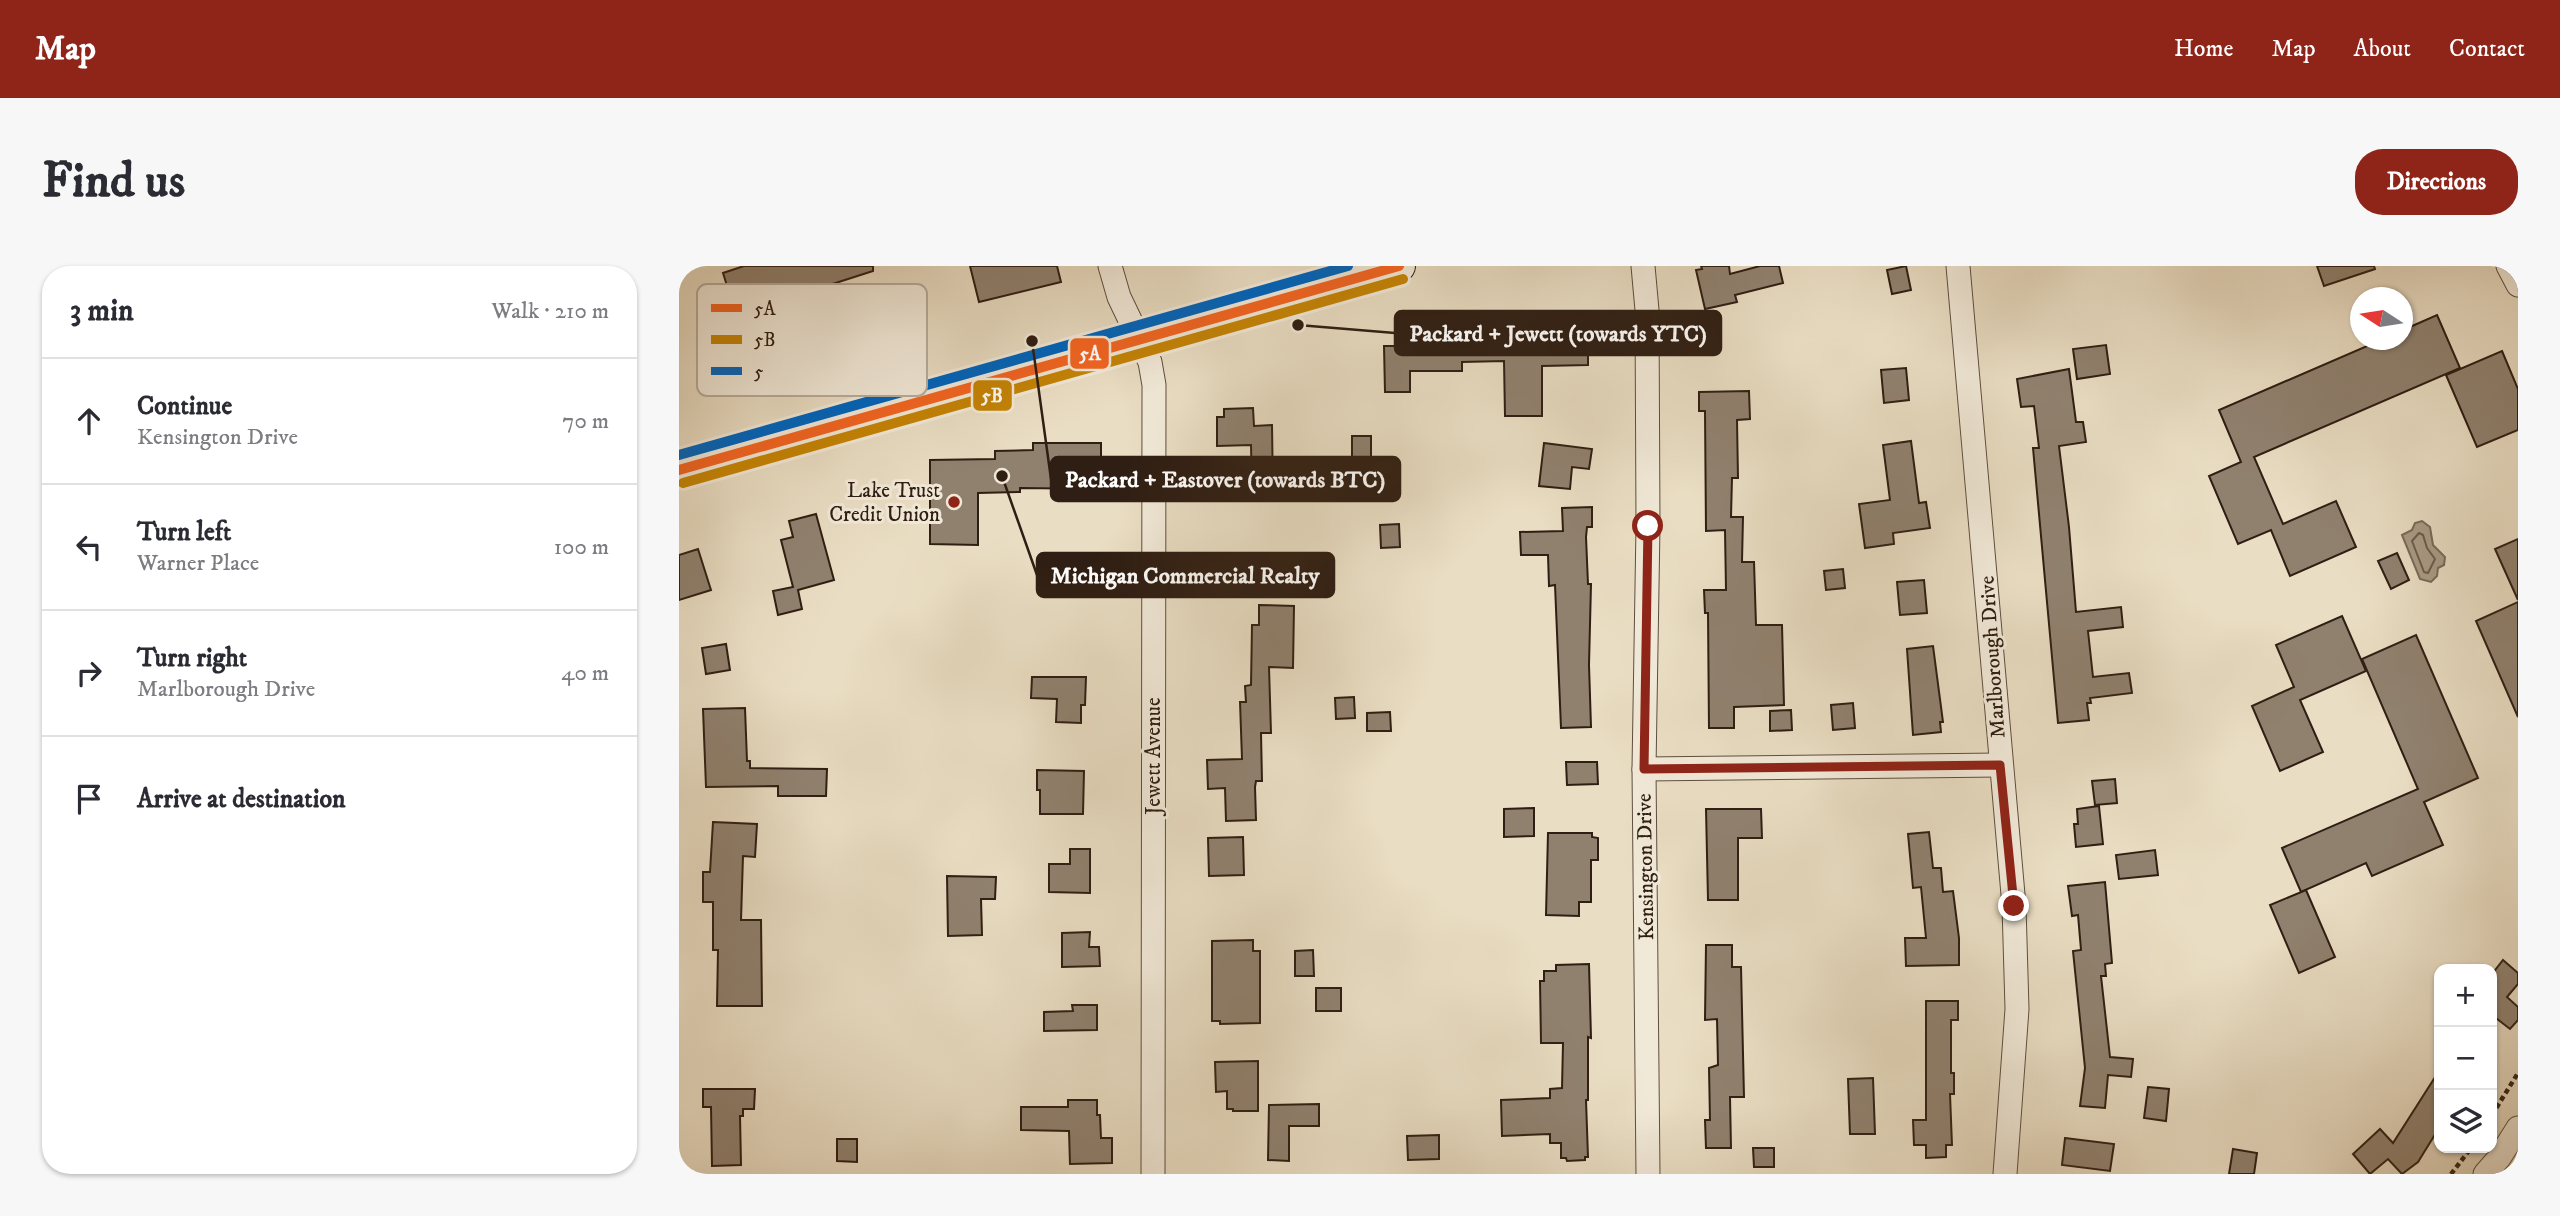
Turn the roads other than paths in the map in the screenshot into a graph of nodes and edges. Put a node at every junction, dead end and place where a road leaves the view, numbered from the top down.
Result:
1 (1110, 266) edge
2 (1399, 266) edge
3 (1643, 266) edge
4 (1958, 266) edge
5 (2508, 266) edge
6 (2518, 285) edge
7 (1138, 340) junction
8 (679, 470) edge
9 (2000, 765) junction
10 (1644, 769) junction
11 (2518, 1128) edge
12 (2497, 1169) edge
13 (1153, 1174) edge
14 (1648, 1174) edge
15 (2005, 1174) edge

1 - 7 street, Jewett Avenue
2 - 7 main road
3 - 10 street, Kensington Drive
4 - 9 street, Marlborough Drive
5 - 6 street
7 - 8 main road
7 - 13 street, Jewett Avenue
9 - 10 street
9 - 15 street, Marlborough Drive
10 - 14 street, Kensington Drive
11 - 12 street

